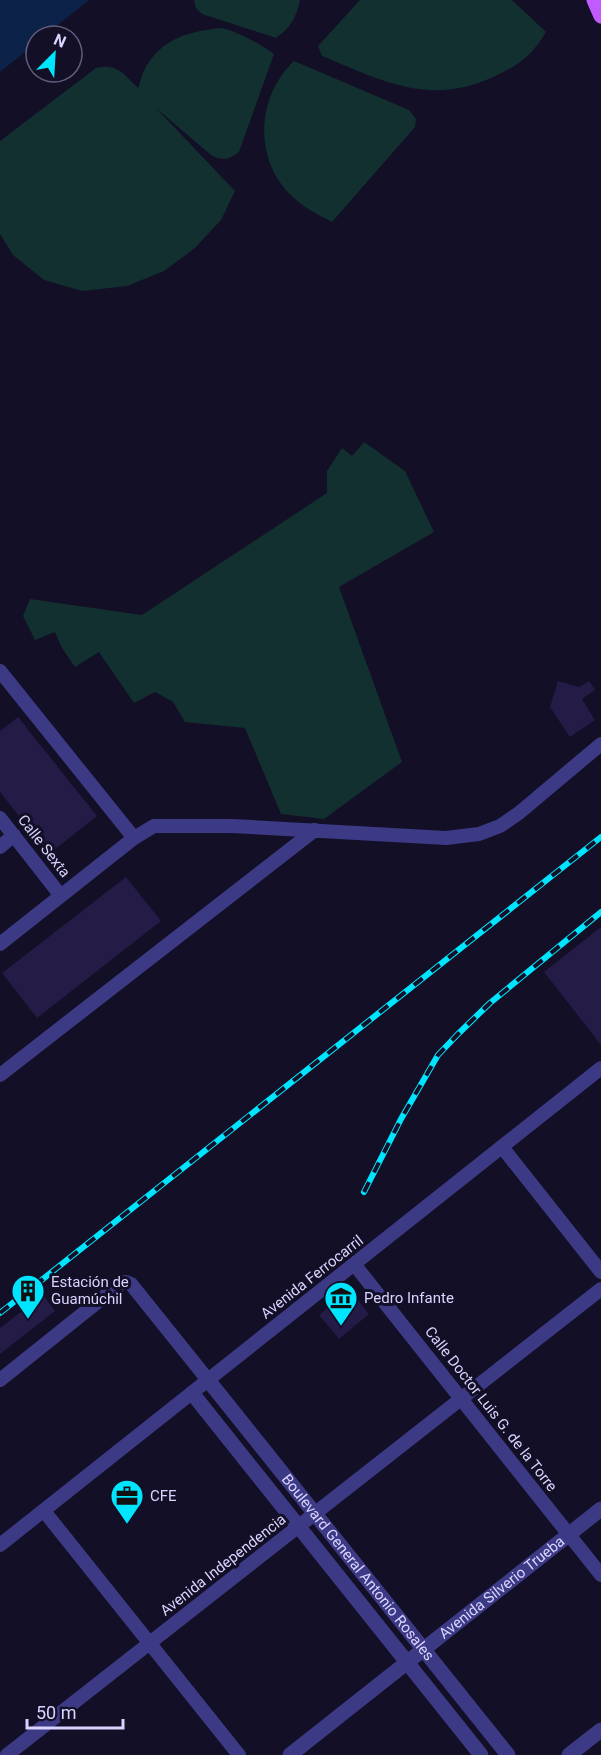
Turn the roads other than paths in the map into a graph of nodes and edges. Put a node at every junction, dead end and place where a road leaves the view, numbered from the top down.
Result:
1 (594, 0) edge
2 (601, 16) edge
3 (0, 671) edge
4 (601, 744) edge
5 (0, 818) edge
6 (315, 830) junction
7 (14, 835) junction
8 (134, 838) junction
9 (0, 846) edge
10 (61, 896) junction
11 (0, 944) edge
12 (601, 1068) edge
13 (0, 1075) edge
14 (502, 1147) junction
15 (354, 1264) junction
16 (601, 1272) edge
17 (601, 1289) edge
18 (0, 1380) edge
19 (208, 1380) junction
20 (192, 1393) junction
21 (461, 1399) junction
22 (601, 1509) edge
23 (44, 1511) junction
24 (315, 1514) junction
25 (299, 1527) junction
26 (569, 1535) junction
27 (0, 1545) edge
28 (601, 1575) edge
29 (150, 1643) junction
30 (424, 1650) junction
31 (407, 1662) junction
32 (601, 1730) edge
33 (7, 1755) edge
34 (239, 1755) edge
35 (290, 1755) edge
36 (481, 1755) edge
37 (508, 1755) edge
38 (569, 1755) edge

1 - 2 main road
3 - 8 street
4 - 6 street
5 - 7 street, Calle Sexta
6 - 8 street
6 - 13 street
7 - 9 street
7 - 10 street, Calle Sexta
8 - 10 street
10 - 11 street
12 - 14 street, Avenida Ferrocarril
14 - 15 street, Avenida Ferrocarril
14 - 16 street
15 - 19 street, Avenida Ferrocarril
15 - 21 street, Calle Doctor Luis G. de la Torre
17 - 21 street, Avenida Independencia
18 - 19 street
19 - 20 street, Avenida Ferrocarril
19 - 24 street, Boulevard General Antonio Rosales
20 - 23 street, Avenida Ferrocarril
20 - 25 street, Boulevard General Antonio Rosales
21 - 24 street, Avenida Independencia
21 - 26 street, Calle Doctor Luis G. de la Torre
22 - 26 street, Avenida Silverio Trueba
23 - 27 street, Avenida Ferrocarril
23 - 29 street
24 - 25 street, Avenida Independencia
24 - 30 street, Boulevard General Antonio Rosales
25 - 29 street, Avenida Independencia
25 - 31 street, Boulevard General Antonio Rosales
26 - 28 street, Calle Doctor Luis G. de la Torre
26 - 30 street, Avenida Silverio Trueba
29 - 33 street, Avenida Independencia
29 - 34 street
30 - 31 street, Avenida Silverio Trueba
30 - 37 street, Boulevard General Antonio Rosales
31 - 35 street, Avenida Silverio Trueba
31 - 36 street, Boulevard General Antonio Rosales
32 - 38 street

